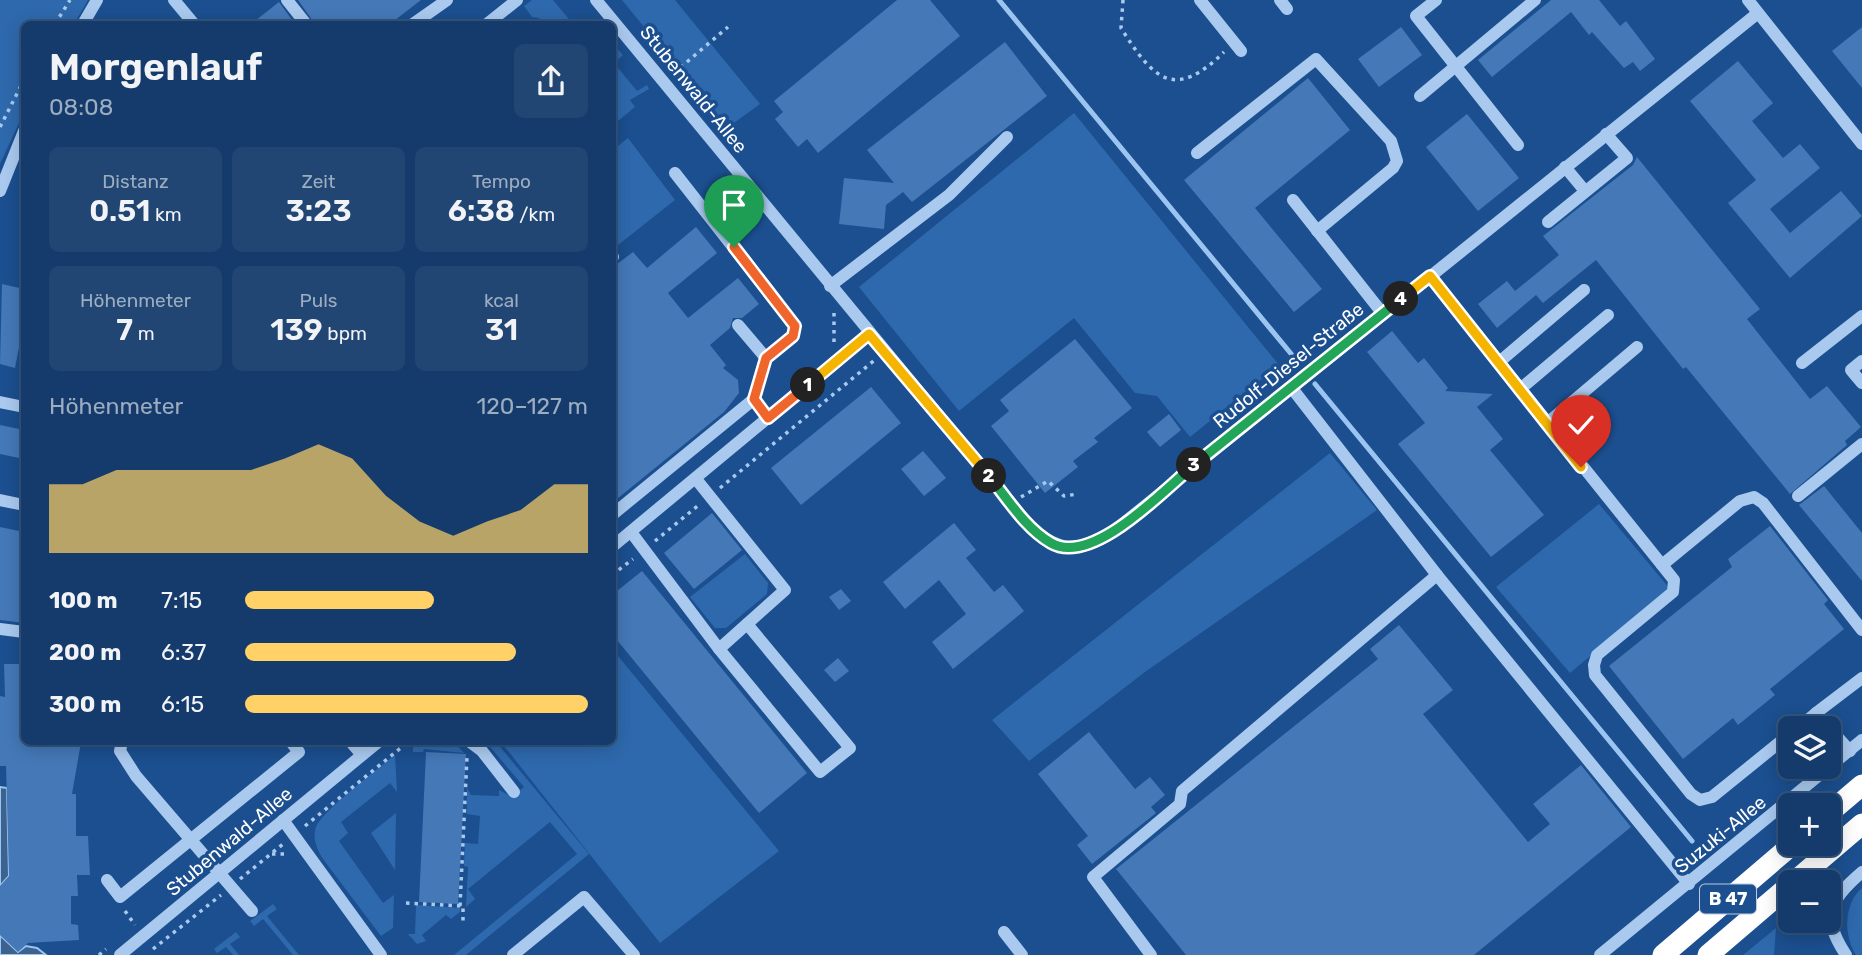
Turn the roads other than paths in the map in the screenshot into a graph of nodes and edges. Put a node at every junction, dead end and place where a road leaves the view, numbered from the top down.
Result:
1 (97, 0) edge
2 (174, 0) edge
3 (287, 0) edge
4 (447, 0) edge
5 (517, 0) edge
6 (596, 0) edge
7 (1200, 0) edge
8 (1436, 0) edge
9 (1535, 0) edge
10 (1748, 0) edge
11 (1758, 13) junction
12 (85, 21) edge
13 (192, 21) edge
14 (304, 21) edge
15 (417, 21) edge
16 (491, 21) edge
17 (608, 21) edge
18 (617, 36) edge
19 (1238, 47) road end
20 (1457, 67) junction
21 (1420, 96) dead end
22 (1606, 134) junction
23 (1007, 137) dead end
24 (21, 138) edge
25 (1862, 144) edge
26 (1518, 145) dead end
27 (1197, 153) dead end
28 (1565, 167) junction
29 (675, 173) dead end
30 (0, 191) edge
31 (1585, 191) junction
32 (1293, 200) dead end
33 (1548, 222) dead end
34 (1317, 231) junction
35 (1430, 276) junction
36 (830, 286) junction
37 (1584, 290) dead end
38 (1382, 314) junction
39 (1608, 315) dead end
40 (1862, 316) edge
41 (738, 325) dead end
42 (869, 334) junction
43 (1637, 346) dead end
44 (766, 358) junction
45 (1862, 361) edge
46 (1499, 363) junction
47 (1802, 363) dead end
48 (1862, 383) edge
49 (1291, 387) junction
50 (1519, 390) junction
51 (754, 399) junction
52 (0, 402) edge
53 (21, 406) edge
54 (768, 418) junction
55 (1546, 424) junction
56 (1862, 444) edge
57 (696, 478) junction
58 (1798, 496) dead end
59 (0, 500) edge
60 (21, 504) edge
61 (616, 511) edge
62 (631, 532) junction
63 (616, 544) edge
64 (1662, 565) junction
65 (1437, 575) junction
66 (747, 624) junction
67 (0, 629) edge
68 (1862, 630) edge
69 (21, 632) edge
70 (719, 649) junction
71 (1862, 678) edge
72 (1816, 713) junction
73 (1812, 716) edge
74 (1862, 740) edge
75 (1778, 744) edge
76 (121, 745) edge
77 (294, 745) edge
78 (354, 745) edge
79 (374, 745) edge
80 (474, 745) edge
81 (1850, 751) junction
82 (362, 755) junction
83 (1862, 785) edge
84 (514, 792) dead end
85 (1841, 803) edge
86 (283, 820) junction
87 (1862, 824) edge
88 (190, 839) junction
89 (1779, 856) edge
90 (1807, 870) edge
91 (1862, 872) edge
92 (220, 873) junction
93 (107, 880) dead end
94 (1689, 884) junction
95 (1778, 895) edge
96 (251, 911) dead end
97 (1004, 933) dead end
98 (120, 955) edge
99 (381, 955) edge
100 (513, 955) edge
101 (634, 955) edge
102 (1023, 955) edge
103 (1151, 955) edge
104 (1600, 955) edge
105 (1663, 955) edge
106 (1708, 955) edge
107 (1846, 955) edge

1 - 12 street
2 - 13 street
3 - 14 street
4 - 15 street
5 - 16 street
6 - 17 street, Stubenwald-Allee
7 - 19 street
8 - 20 street
9 - 20 street
10 - 11 street
11 - 22 street, Rudolf-Diesel-Straße
11 - 25 street
18 - 36 street, Stubenwald-Allee
20 - 21 street
20 - 26 street
22 - 28 street, Rudolf-Diesel-Straße
22 - 31 street
23 - 36 street
24 - 30 street
27 - 34 street
28 - 31 street
28 - 35 street, Rudolf-Diesel-Straße
29 - 44 street
31 - 33 street
32 - 34 street
34 - 38 street
35 - 38 street, Rudolf-Diesel-Straße
35 - 46 street
36 - 42 street, Stubenwald-Allee
37 - 46 street
38 - 49 street, Rudolf-Diesel-Straße
39 - 50 street
40 - 47 street
41 - 44 street
42 - 49 street, Rudolf-Diesel-Straße
42 - 54 street
43 - 55 street
44 - 51 street
45 - 48 street
46 - 50 street
49 - 65 street
50 - 55 street
51 - 54 street
51 - 61 street
52 - 53 street
54 - 57 street
55 - 64 street
56 - 58 street
57 - 62 street
57 - 66 street
59 - 60 street
62 - 63 street
62 - 70 street
64 - 68 street
64 - 75 street
65 - 94 street
65 - 103 street
66 - 70 street
66 - 70 street
67 - 69 street
71 - 72 street
72 - 73 street
72 - 81 street
74 - 81 street, Suzuki-Allee
76 - 88 street
77 - 88 street
78 - 82 street
79 - 82 street, Stubenwald-Allee
80 - 84 street
81 - 94 street, Suzuki-Allee
82 - 86 street, Stubenwald-Allee
83 - 85 highway
86 - 92 street, Stubenwald-Allee
86 - 99 street
87 - 90 highway, B 47
88 - 92 street
88 - 93 street
89 - 105 highway, B 47
91 - 107 street
92 - 96 street
92 - 98 street, Stubenwald-Allee
94 - 104 street, Suzuki-Allee
95 - 106 highway, B 47
97 - 102 street
100 - 101 street

